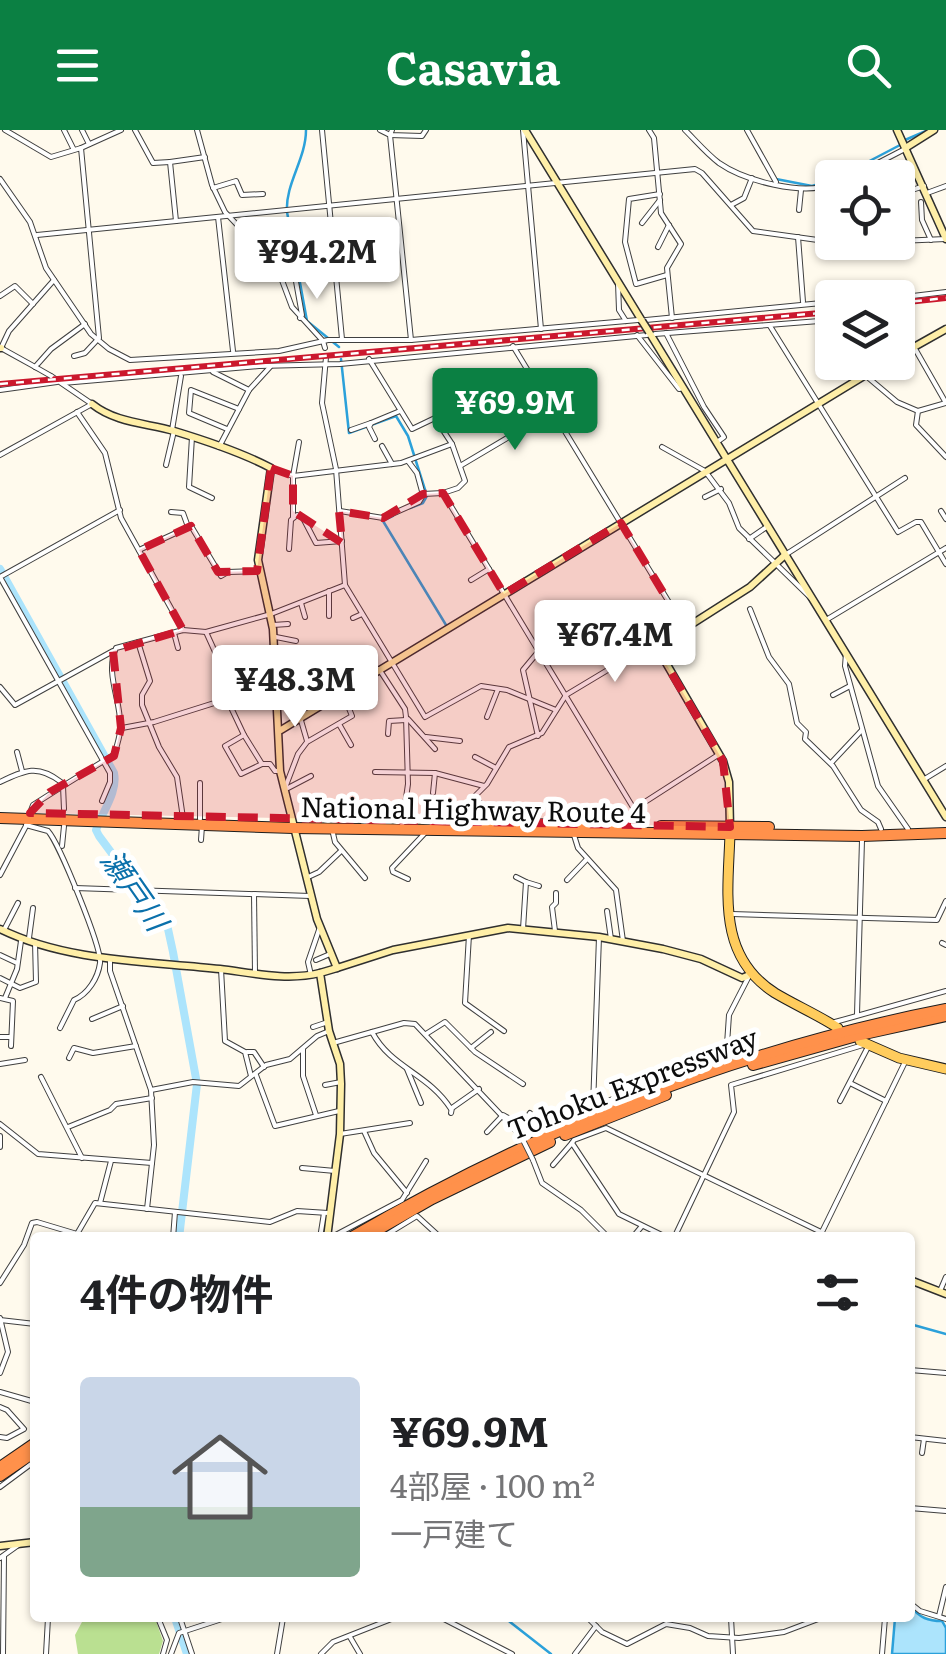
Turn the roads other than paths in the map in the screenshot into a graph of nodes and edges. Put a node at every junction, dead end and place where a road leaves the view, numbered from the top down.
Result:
1 (5, 130) edge
2 (64, 130) edge
3 (82, 130) edge
4 (92, 130) edge
5 (103, 130) edge
6 (120, 130) edge
7 (135, 130) edge
8 (197, 130) edge
9 (322, 130) edge
10 (380, 130) edge
11 (426, 130) edge
12 (524, 130) edge
13 (650, 130) edge
14 (685, 130) edge
15 (746, 130) edge
16 (897, 130) edge
17 (934, 130) edge
18 (391, 133) edge
19 (110, 134) edge
20 (98, 140) junction
21 (89, 144) junction
22 (907, 147) junction
23 (81, 148) junction
24 (74, 150) junction
25 (205, 157) junction
26 (883, 160) edge
27 (170, 162) junction
28 (658, 172) junction
29 (752, 178) junction
30 (0, 179) edge
31 (558, 182) junction
32 (776, 183) junction
33 (527, 186) junction
34 (946, 186) edge
35 (213, 188) junction
36 (801, 188) junction
37 (815, 189) edge
38 (925, 190) junction
39 (915, 191) edge
40 (263, 194) dead end
41 (660, 197) junction
42 (396, 198) junction
43 (921, 202) dead end
44 (329, 206) junction
45 (730, 206) junction
46 (799, 210) dead end
47 (218, 217) junction
48 (230, 217) junction
49 (176, 221) junction
50 (642, 222) dead end
51 (669, 225) junction
52 (90, 230) junction
53 (37, 236) junction
54 (798, 237) junction
55 (946, 239) edge
56 (815, 240) edge
57 (915, 240) edge
58 (931, 240) junction
59 (658, 248) dead end
60 (667, 275) junction
61 (295, 276) dead end
62 (54, 280) junction
63 (618, 281) junction
64 (946, 292) edge
65 (0, 296) edge
66 (915, 296) edge
67 (815, 303) edge
68 (34, 304) junction
69 (803, 304) junction
70 (300, 318) junction
71 (672, 318) junction
72 (642, 320) junction
73 (626, 321) junction
74 (815, 322) edge
75 (85, 324) junction
76 (770, 326) junction
77 (946, 329) edge
78 (542, 330) junction
79 (650, 333) junction
80 (666, 333) junction
81 (638, 336) junction
82 (342, 338) junction
83 (98, 340) junction
84 (329, 340) junction
85 (411, 340) junction
86 (514, 346) junction
87 (915, 346) edge
88 (0, 348) edge
89 (326, 348) dead end
90 (915, 349) edge
91 (233, 352) junction
92 (74, 356) dead end
93 (369, 359) junction
94 (326, 360) junction
95 (272, 366) junction
96 (36, 367) junction
97 (211, 370) junction
98 (181, 374) junction
99 (857, 380) edge
100 (871, 380) edge
101 (60, 382) junction
102 (683, 388) junction
103 (0, 390) edge
104 (249, 390) junction
105 (818, 403) junction
106 (92, 404) junction
107 (239, 409) junction
108 (400, 411) junction
109 (552, 411) junction
110 (918, 411) junction
111 (77, 412) junction
112 (371, 422) junction
113 (227, 430) junction
114 (351, 430) dead end
115 (173, 431) junction
116 (192, 437) junction
117 (375, 439) dead end
118 (299, 442) dead end
119 (716, 442) junction
120 (452, 444) junction
121 (382, 446) dead end
122 (219, 447) junction
123 (662, 447) dead end
124 (0, 456) edge
125 (946, 457) edge
126 (726, 458) junction
127 (412, 459) junction
128 (392, 464) junction
129 (166, 466) dead end
130 (460, 466) junction
131 (270, 468) junction
132 (336, 469) junction
133 (706, 471) junction
134 (293, 476) junction
135 (905, 478) dead end
136 (721, 490) junction
137 (443, 493) junction
138 (423, 494) junction
139 (212, 498) dead end
140 (705, 498) dead end
141 (877, 498) junction
142 (120, 510) junction
143 (339, 511) junction
144 (942, 511) dead end
145 (171, 512) dead end
146 (293, 516) junction
147 (946, 519) edge
148 (621, 522) junction
149 (187, 526) junction
150 (768, 526) junction
151 (749, 539) junction
152 (342, 541) junction
153 (946, 548) edge
154 (289, 549) dead end
155 (139, 550) junction
156 (938, 552) junction
157 (785, 554) junction
158 (774, 563) junction
159 (946, 564) edge
160 (489, 569) junction
161 (260, 571) junction
162 (4, 575) edge
163 (471, 580) dead end
164 (345, 586) junction
165 (330, 591) junction
166 (504, 594) junction
167 (813, 600) junction
168 (301, 603) junction
169 (750, 609) dead end
170 (271, 614) junction
171 (362, 614) junction
172 (329, 616) dead end
173 (306, 617) dead end
174 (352, 618) dead end
175 (826, 620) junction
176 (288, 624) dead end
177 (272, 625) junction
178 (684, 627) junction
179 (184, 630) junction
180 (206, 632) junction
181 (173, 633) junction
182 (273, 638) junction
183 (296, 641) dead end
184 (138, 642) junction
185 (659, 645) junction
186 (178, 648) dead end
187 (114, 651) junction
188 (539, 651) junction
189 (846, 653) junction
190 (392, 661) junction
191 (379, 669) junction
192 (59, 680) junction
193 (275, 684) junction
194 (0, 686) edge
195 (850, 686) junction
196 (499, 688) junction
197 (868, 688) junction
198 (342, 691) junction
199 (852, 694) junction
200 (566, 695) junction
201 (833, 695) dead end
202 (236, 696) junction
203 (529, 698) junction
204 (227, 699) junction
205 (556, 710) junction
206 (300, 717) junction
207 (487, 717) dead end
208 (406, 719) junction
209 (149, 722) junction
210 (339, 724) junction
211 (121, 728) junction
212 (862, 730) junction
213 (280, 731) junction
214 (388, 734) dead end
215 (244, 736) junction
216 (538, 736) junction
217 (426, 737) junction
218 (460, 741) dead end
219 (308, 742) junction
220 (351, 745) dead end
221 (435, 749) dead end
222 (18, 752) dead end
223 (720, 754) junction
224 (476, 757) dead end
225 (107, 761) junction
226 (31, 762) dead end
227 (262, 764) junction
228 (830, 764) junction
229 (946, 766) edge
230 (496, 768) junction
231 (38, 769) junction
232 (407, 770) junction
233 (22, 771) junction
234 (280, 772) junction
235 (375, 772) dead end
236 (435, 772) junction
237 (311, 776) dead end
238 (923, 780) junction
239 (0, 782) edge
240 (200, 783) dead end
241 (63, 786) junction
242 (484, 786) junction
243 (284, 790) junction
244 (434, 793) dead end
245 (102, 800) dead end
246 (64, 808) dead end
247 (634, 809) junction
248 (0, 815) edge
249 (183, 818) junction
250 (946, 818) edge
251 (28, 819) junction
252 (110, 819) junction
253 (201, 822) junction
254 (292, 825) junction
255 (64, 826) dead end
256 (402, 826) junction
257 (641, 826) junction
258 (509, 827) junction
259 (332, 828) junction
260 (908, 828) junction
261 (573, 829) junction
262 (881, 829) junction
263 (946, 829) edge
264 (428, 830) junction
265 (730, 831) junction
266 (862, 836) junction
267 (202, 840) dead end
268 (60, 848) junction
269 (340, 851) junction
270 (586, 859) junction
271 (0, 874) edge
272 (516, 877) dead end
273 (306, 878) junction
274 (365, 878) dead end
275 (408, 879) dead end
276 (566, 880) dead end
277 (526, 882) junction
278 (539, 886) dead end
279 (75, 888) junction
280 (556, 893) dead end
281 (254, 894) junction
282 (312, 896) junction
283 (946, 902) edge
284 (18, 903) dead end
285 (33, 908) dead end
286 (607, 911) dead end
287 (728, 914) junction
288 (858, 919) junction
289 (320, 927) junction
290 (523, 929) junction
291 (2, 930) edge
292 (556, 932) junction
293 (469, 935) junction
294 (599, 937) junction
295 (611, 939) junction
296 (28, 941) junction
297 (623, 941) junction
298 (331, 954) junction
299 (0, 956) edge
300 (100, 956) junction
301 (110, 958) junction
302 (316, 960) dead end
303 (17, 963) junction
304 (337, 968) junction
305 (221, 969) junction
306 (320, 973) junction
307 (255, 974) junction
308 (310, 975) junction
309 (750, 976) junction
310 (0, 978) edge
311 (11, 983) junction
312 (946, 990) edge
313 (3, 998) edge
314 (61, 1000) dead end
315 (74, 1000) junction
316 (123, 1006) junction
317 (946, 1012) edge
318 (857, 1014) junction
319 (92, 1019) dead end
320 (907, 1021) junction
321 (0, 1024) edge
322 (12, 1025) junction
323 (329, 1026) junction
324 (834, 1026) joint
325 (312, 1027) dead end
326 (60, 1028) dead end
327 (504, 1031) dead end
328 (372, 1032) junction
329 (490, 1032) dead end
330 (426, 1034) junction
331 (0, 1036) edge
332 (12, 1037) junction
333 (334, 1043) junction
334 (865, 1044) junction
335 (11, 1046) dead end
336 (136, 1046) junction
337 (470, 1048) junction
338 (303, 1049) junction
339 (245, 1052) junction
340 (69, 1058) dead end
341 (25, 1060) dead end
342 (906, 1060) junction
343 (0, 1064) edge
344 (264, 1067) junction
345 (408, 1069) junction
346 (946, 1069) edge
347 (41, 1077) dead end
348 (254, 1077) junction
349 (341, 1082) junction
350 (850, 1083) junction
351 (325, 1084) dead end
352 (523, 1084) dead end
353 (479, 1089) junction
354 (151, 1090) junction
355 (152, 1098) junction
356 (840, 1101) dead end
357 (886, 1101) junction
358 (421, 1103) dead end
359 (498, 1104) dead end
360 (593, 1107) junction
361 (341, 1110) junction
362 (530, 1112) dead end
363 (505, 1115) junction
364 (316, 1116) junction
365 (0, 1124) edge
366 (410, 1124) dead end
367 (521, 1126) junction
368 (68, 1127) junction
369 (364, 1131) junction
370 (487, 1132) dead end
371 (340, 1134) junction
372 (0, 1136) edge
373 (572, 1143) junction
374 (0, 1146) edge
375 (82, 1158) junction
376 (111, 1161) junction
377 (426, 1161) dead end
378 (152, 1163) junction
379 (553, 1165) dead end
380 (302, 1168) dead end
381 (335, 1171) junction
382 (703, 1176) junction
383 (407, 1193) junction
384 (100, 1203) junction
385 (147, 1209) junction
386 (180, 1213) junction
387 (327, 1213) junction
388 (642, 1226) junction
389 (69, 1232) edge
390 (78, 1232) edge
391 (175, 1232) edge
392 (326, 1232) edge
393 (338, 1232) edge
394 (361, 1232) edge
395 (375, 1232) edge
396 (391, 1232) edge
397 (434, 1232) edge
398 (601, 1232) edge
399 (637, 1232) edge
400 (656, 1232) edge
401 (674, 1232) edge
402 (814, 1232) edge
403 (821, 1232) edge
404 (946, 1277) edge
405 (915, 1281) edge
406 (0, 1284) edge
407 (943, 1292) edge
408 (0, 1319) edge
409 (30, 1323) edge
410 (915, 1370) edge
411 (946, 1372) edge
412 (0, 1373) edge
413 (0, 1392) edge
414 (30, 1401) edge
415 (0, 1407) edge
416 (0, 1437) edge
417 (915, 1438) edge
418 (924, 1439) junction
419 (946, 1441) edge
420 (30, 1446) edge
421 (922, 1454) dead end
422 (30, 1455) edge
423 (30, 1466) edge
424 (0, 1467) edge
425 (0, 1476) edge
426 (0, 1487) edge
427 (915, 1508) edge
428 (946, 1511) edge
429 (30, 1543) edge
430 (21, 1544) junction
431 (0, 1546) edge
432 (2, 1557) edge
433 (2, 1584) edge
434 (946, 1586) edge
435 (915, 1606) edge
436 (938, 1616) junction
437 (946, 1619) edge
438 (48, 1622) edge
439 (159, 1622) edge
440 (181, 1622) edge
441 (213, 1622) edge
442 (282, 1622) edge
443 (384, 1622) edge
444 (450, 1622) edge
445 (592, 1622) edge
446 (731, 1622) edge
447 (810, 1622) edge
448 (885, 1622) edge
449 (596, 1626) junction
450 (182, 1632) junction
451 (349, 1636) junction
452 (732, 1638) junction
453 (285, 1650) dead end
454 (277, 1651) edge
455 (3, 1654) edge
456 (46, 1654) edge
457 (163, 1654) edge
458 (171, 1654) edge
459 (192, 1654) edge
460 (321, 1654) edge
461 (360, 1654) edge
462 (512, 1654) edge
463 (574, 1654) edge
464 (733, 1654) edge
465 (882, 1654) edge

1 - 24 street
2 - 24 street
3 - 21 street
4 - 20 street
5 - 19 street
6 - 19 street
7 - 27 street
8 - 25 street
9 - 44 street
10 - 18 street
11 - 18 street
12 - 31 street
12 - 33 street
13 - 28 street
14 - 29 street
15 - 32 street
16 - 22 street
17 - 22 street
18 - 42 street
19 - 20 street
20 - 21 street
21 - 23 street
22 - 26 street
22 - 38 street
23 - 24 street
23 - 52 street
25 - 27 street
25 - 35 street
27 - 49 street
28 - 31 street
28 - 41 street
28 - 45 street
29 - 32 street
29 - 45 street
30 - 53 street
31 - 33 street
31 - 63 street
32 - 36 street
33 - 42 street
33 - 78 street
34 - 38 street
35 - 40 street
35 - 48 street
36 - 37 street
36 - 46 street
38 - 39 street
38 - 55 street
41 - 50 street
41 - 51 street
41 - 60 street
42 - 44 street
42 - 85 street
43 - 58 street
44 - 48 street
44 - 82 street
45 - 54 street
47 - 48 street
47 - 49 street
47 - 91 street
48 - 70 street
49 - 52 street
51 - 59 street
51 - 60 street
52 - 53 street
52 - 83 street
53 - 62 street
54 - 56 street
54 - 69 street
55 - 58 street
57 - 58 street
60 - 71 street
61 - 70 street
62 - 68 street
62 - 75 street
63 - 72 street
63 - 73 street
64 - 66 street
65 - 68 street
67 - 69 street
68 - 88 street
69 - 71 street
70 - 84 street
71 - 72 street
72 - 73 street
72 - 79 street, bridge
73 - 78 street
74 - 76 street
75 - 83 street
75 - 96 street
76 - 80 street
76 - 105 street
77 - 87 street
78 - 85 street
79 - 80 street
79 - 81 street
79 - 102 street
80 - 119 street
81 - 86 street
81 - 102 street
82 - 84 street
82 - 85 street
83 - 91 street
83 - 92 street
84 - 89 street
84 - 91 street
86 - 93 street
86 - 109 street
88 - 96 street
90 - 110 street
93 - 94 street
93 - 108 street
94 - 95 street
94 - 132 street
95 - 97 street
95 - 104 street
96 - 101 street, bridge
97 - 98 street
97 - 104 street
98 - 101 street
98 - 115 street
99 - 105 street
100 - 110 street
101 - 103 street
101 - 106 street
102 - 119 street
104 - 107 street
105 - 126 street
105 - 141 street
106 - 111 street
106 - 115 street
107 - 113 street
107 - 113 street
108 - 112 street
108 - 120 street
109 - 130 street
109 - 148 street
110 - 125 street
111 - 124 street
111 - 142 street
112 - 114 street
112 - 117 street
113 - 122 street
115 - 116 street
115 - 129 street
116 - 122 street
116 - 139 street
118 - 134 street
119 - 126 street
120 - 127 street
120 - 130 street
121 - 128 street
122 - 131 street
123 - 133 street
126 - 133 street
126 - 150 street
127 - 128 street
127 - 138 street
128 - 132 street
130 - 137 street
131 - 134 street
131 - 161 street
132 - 134 street
132 - 143 street
133 - 136 street
133 - 148 street
134 - 146 street
135 - 141 street
136 - 140 street
136 - 151 street
137 - 138 street
137 - 160 street
138 - 143 street
141 - 156 street
141 - 157 street
142 - 155 street
142 - 162 street
143 - 152 street
144 - 147 street
145 - 149 street
146 - 152 street
146 - 154 street
148 - 166 street
148 - 178 street
149 - 155 street
149 - 161 street
150 - 151 street
150 - 157 street
151 - 158 street
152 - 164 street
153 - 156 street
155 - 179 street
156 - 159 street
156 - 175 street
157 - 158 street
157 - 167 street
158 - 167 street
158 - 178 street
160 - 163 street
160 - 166 street
161 - 170 street
162 - 192 street
164 - 165 street
164 - 171 street
165 - 168 street
165 - 172 street
166 - 188 street
166 - 190 street
167 - 175 street
168 - 170 street
168 - 173 street
169 - 228 street
170 - 177 street
170 - 180 street
171 - 174 street
171 - 190 street
175 - 189 street
176 - 177 street
177 - 182 street
178 - 185 street
179 - 180 street
179 - 181 street
180 - 202 street
181 - 184 street
181 - 186 street
182 - 183 street
182 - 193 street
184 - 187 street
184 - 209 street
185 - 200 street
185 - 223 street
187 - 192 street
187 - 211 street
188 - 200 street
188 - 203 street
189 - 195 street
189 - 197 street
190 - 191 street
190 - 196 street
191 - 198 street
191 - 208 street
192 - 194 street
192 - 225 street
193 - 202 street
193 - 213 street
195 - 199 street
195 - 201 street
196 - 203 street
196 - 207 street
197 - 199 street
197 - 238 street
198 - 206 street
198 - 210 street
199 - 212 street
200 - 205 street
200 - 247 street
202 - 204 street
203 - 205 street
203 - 216 street
204 - 209 street
204 - 215 street
205 - 216 street
206 - 213 street
206 - 219 street
208 - 214 street
208 - 217 street
208 - 232 street
209 - 211 street
209 - 249 street
210 - 219 street
210 - 220 street
211 - 225 street
212 - 228 street
212 - 260 street
213 - 234 street
215 - 227 street
215 - 227 street
216 - 230 street
217 - 218 street
217 - 221 street
219 - 243 street
222 - 233 street
223 - 247 street
223 - 265 street
224 - 230 street
225 - 241 street
225 - 245 street
226 - 231 street
227 - 234 street
228 - 262 street
229 - 238 street
230 - 242 street
231 - 233 street
231 - 241 street
232 - 235 street
232 - 236 street
232 - 256 street
233 - 239 street
234 - 243 street
236 - 242 street
236 - 244 street
237 - 243 street
238 - 250 street
240 - 253 street
241 - 246 street
241 - 251 street
242 - 258 street
243 - 254 street
247 - 257 street
248 - 251 highway, National Highway Route 4
249 - 252 highway, National Highway Route 4
249 - 253 highway, National Highway Route 4
251 - 252 highway, National Highway Route 4
251 - 268 street
251 - 271 street
252 - 253 highway, National Highway Route 4
253 - 254 highway, National Highway Route 4
253 - 267 street
254 - 256 highway, National Highway Route 4
254 - 259 highway, National Highway Route 4
254 - 273 street
255 - 268 street
256 - 258 highway, National Highway Route 4
256 - 259 highway, National Highway Route 4
256 - 264 highway, National Highway Route 4
257 - 261 highway, National Highway Route 4
257 - 265 highway, National Highway Route 4
258 - 261 highway, National Highway Route 4
258 - 264 highway, National Highway Route 4
259 - 269 street
260 - 262 highway, National Highway Route 4
260 - 263 highway, National Highway Route 4
261 - 265 highway, National Highway Route 4
261 - 270 street
262 - 265 highway, National Highway Route 4
263 - 266 highway, National Highway Route 4
264 - 275 street
265 - 266 highway, National Highway Route 4
265 - 287 main road
266 - 288 street
268 - 279 street
269 - 273 street
269 - 274 street
270 - 276 street
270 - 297 street
272 - 277 street
273 - 282 street
277 - 278 street
277 - 290 street
279 - 281 street
279 - 300 street
280 - 292 street
281 - 282 street
281 - 307 street
282 - 289 street
283 - 288 street
284 - 291 street
285 - 296 street
286 - 295 street
287 - 288 street
287 - 309 main road
288 - 318 street
289 - 298 street
289 - 308 street
290 - 292 street
290 - 293 street
291 - 296 street
292 - 294 street
293 - 304 street
293 - 327 street
294 - 295 street
294 - 360 street
295 - 297 street
296 - 300 street
296 - 303 street
296 - 311 street
297 - 309 street
298 - 302 street
298 - 304 street
299 - 303 street
300 - 301 street
300 - 315 street
301 - 305 street
301 - 316 street
303 - 311 street
304 - 306 street
305 - 307 street
305 - 339 street
306 - 308 street
306 - 323 street
307 - 308 street
309 - 324 main road
309 - 360 street
310 - 311 street
311 - 313 street
312 - 318 street
313 - 322 street
314 - 315 street
315 - 326 street
316 - 319 street
316 - 336 street
317 - 320 highway
318 - 324 street
320 - 394 highway, Tohoku Expressway
320 - 395 highway, Tohoku Expressway
321 - 322 street
322 - 332 street
323 - 325 street
323 - 333 street
323 - 338 street
328 - 330 street
328 - 333 street
328 - 345 street
329 - 337 street
330 - 337 street
330 - 353 street
331 - 332 street
332 - 335 street
333 - 349 street
334 - 342 main road
334 - 350 street
334 - 382 street
336 - 340 street
336 - 354 street
337 - 352 street
338 - 344 street
338 - 364 street
339 - 344 street
339 - 348 street
341 - 343 street
342 - 346 main road
342 - 357 street
344 - 348 street
345 - 353 street
345 - 358 street
347 - 368 street
348 - 354 street
348 - 364 street
349 - 351 street
349 - 361 street
350 - 356 street
350 - 357 street
353 - 363 street
354 - 355 street
355 - 368 street
355 - 378 street
357 - 403 street
359 - 363 street
360 - 367 street
361 - 364 street
361 - 371 street
362 - 367 street
363 - 367 street
363 - 370 street
363 - 398 street, bridge
365 - 375 street
366 - 369 street
368 - 375 street
369 - 371 street
369 - 383 street
371 - 381 street
372 - 374 street
373 - 379 street
373 - 382 street
373 - 388 street
375 - 376 street
376 - 378 street
376 - 384 street
377 - 383 street
378 - 385 street
380 - 381 street
381 - 387 street
382 - 401 street
382 - 402 street
383 - 393 street
384 - 385 street
384 - 390 street
385 - 386 street
386 - 387 street
386 - 391 street
387 - 392 street
388 - 399 street
388 - 400 street
389 - 406 street
396 - 397 street
404 - 407 street
405 - 407 street
408 - 409 street
408 - 412 street
410 - 411 street
413 - 414 street
415 - 416 street
417 - 418 street
418 - 419 street
418 - 421 street
420 - 424 highway
422 - 425 highway
423 - 426 street
427 - 428 street
429 - 430 street
430 - 431 street
430 - 432 street
432 - 433 street
433 - 455 street
434 - 436 street
435 - 436 street
436 - 437 street
438 - 456 street
439 - 457 street
440 - 450 street
441 - 450 street
442 - 454 street
443 - 451 street
444 - 462 street
445 - 449 street
446 - 452 street
447 - 452 street
448 - 465 street
449 - 452 street
449 - 463 street
450 - 458 street
450 - 459 street
451 - 460 street
451 - 461 street
452 - 464 street
453 - 454 street

